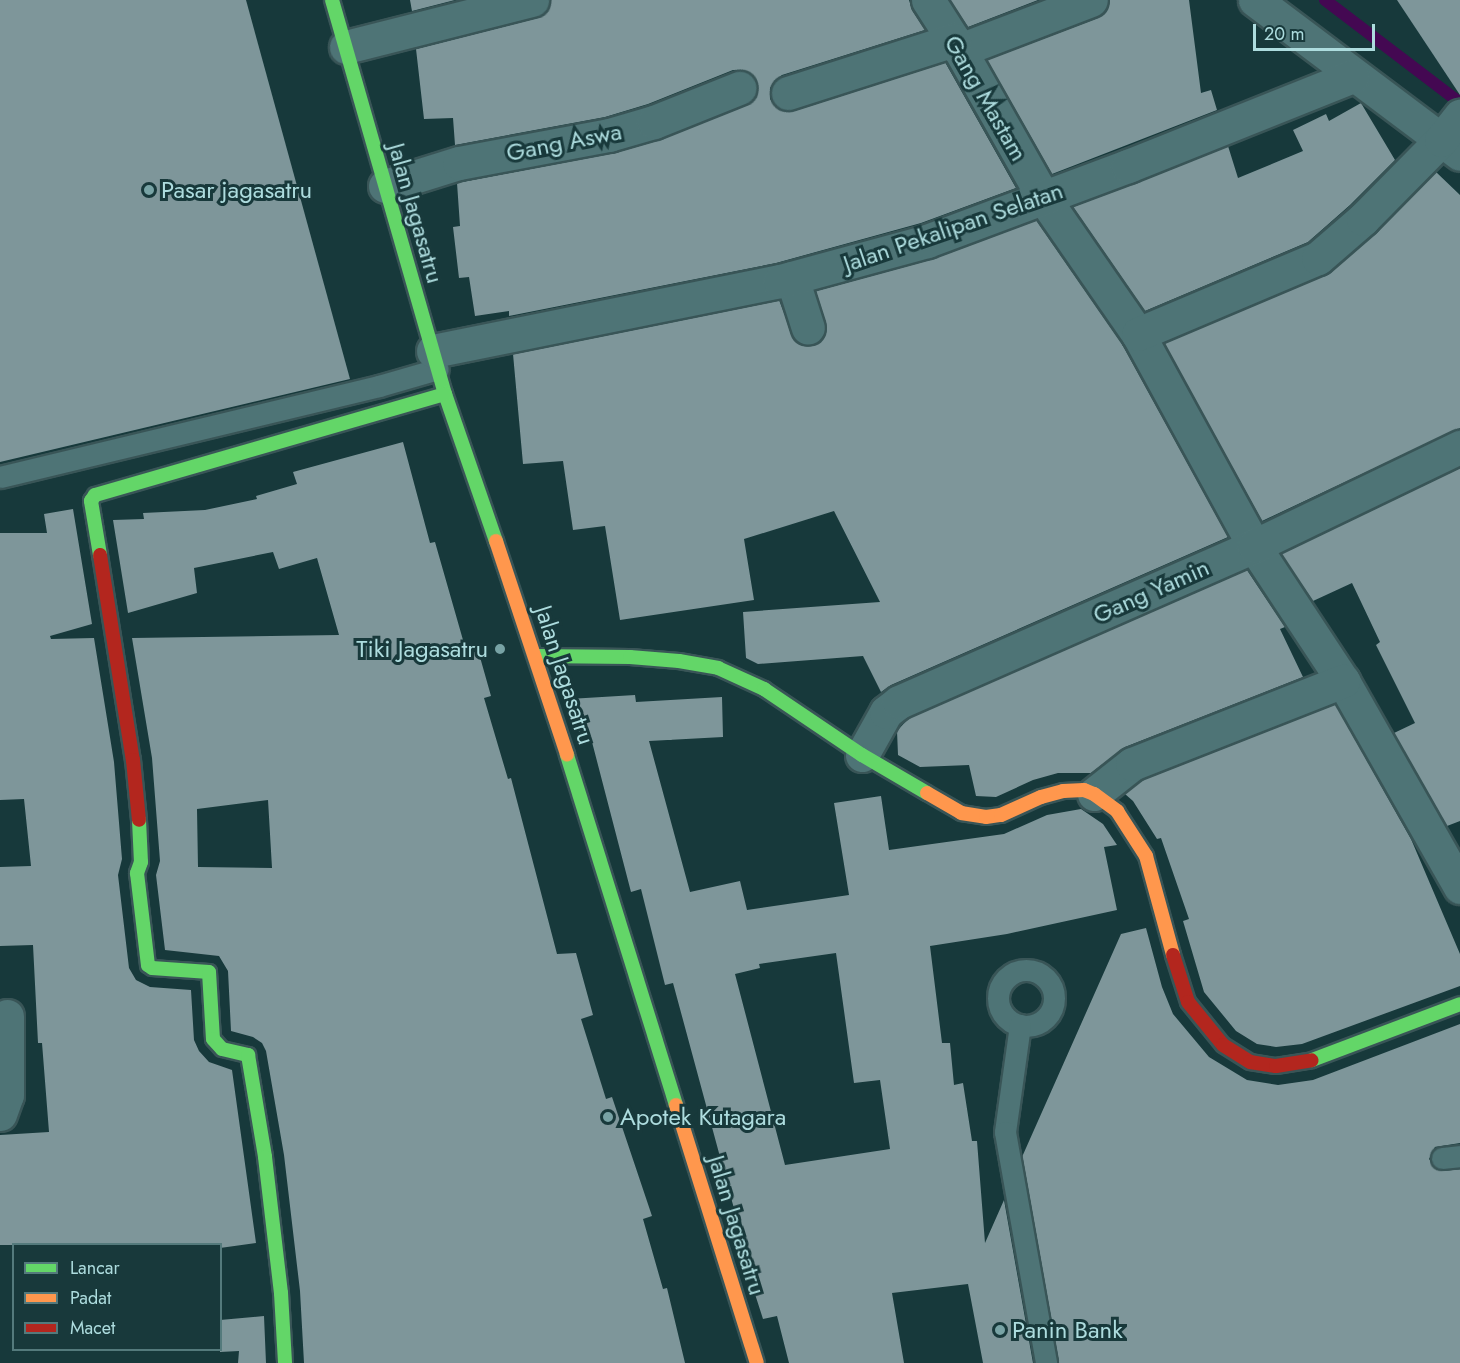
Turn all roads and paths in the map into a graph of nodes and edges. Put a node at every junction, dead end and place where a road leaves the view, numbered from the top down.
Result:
1 (332, 0) edge
2 (532, 0) edge
3 (928, 0) edge
4 (1091, 0) edge
5 (1255, 0) edge
6 (957, 45) junction
7 (346, 47) junction
8 (1353, 76) junction
9 (739, 88) dead end
10 (788, 93) dead end
11 (1453, 133) edge
12 (385, 186) junction
13 (1043, 196) junction
14 (792, 278) junction
15 (808, 328) dead end
16 (1138, 334) junction
17 (436, 360) junction
18 (445, 394) junction
19 (1460, 447) edge
20 (0, 477) edge
21 (1254, 546) junction
22 (536, 656) junction
23 (1343, 681) junction
24 (862, 755) junction
25 (1094, 795) junction
26 (1460, 888) edge
27 (1460, 1004) edge
28 (7, 1016) dead end
29 (1020, 1025) dead end
30 (0, 1114) edge
31 (285, 1363) edge
32 (757, 1363) edge
33 (1046, 1363) edge

1 - 7 street, Jalan Jagasatru
2 - 7 street
3 - 6 street, Gang Mastam
4 - 6 street
5 - 8 street
6 - 10 street
6 - 13 street, Gang Mastam
7 - 12 street, Jalan Jagasatru
8 - 11 street
8 - 13 street, Jalan Pekalipan Selatan
9 - 12 street, Gang Aswa
11 - 16 street
12 - 17 street, Jalan Jagasatru
13 - 14 street, Jalan Pekalipan Selatan
13 - 16 street, Gang Mastam
14 - 15 street
14 - 17 street, Jalan Pekalipan Selatan
16 - 21 street, Gang Mastam
17 - 18 street, Jalan Jagasatru
17 - 20 lane
18 - 22 street, Jalan Jagasatru
18 - 31 street
19 - 21 street, Gang Yamin
21 - 23 street, Gang Mastam
21 - 24 street, Gang Yamin
22 - 24 street
22 - 32 street, Jalan Jagasatru
23 - 25 street
23 - 26 street, Gang Mastam
24 - 25 street
25 - 27 street
28 - 30 street
29 - 33 lane

